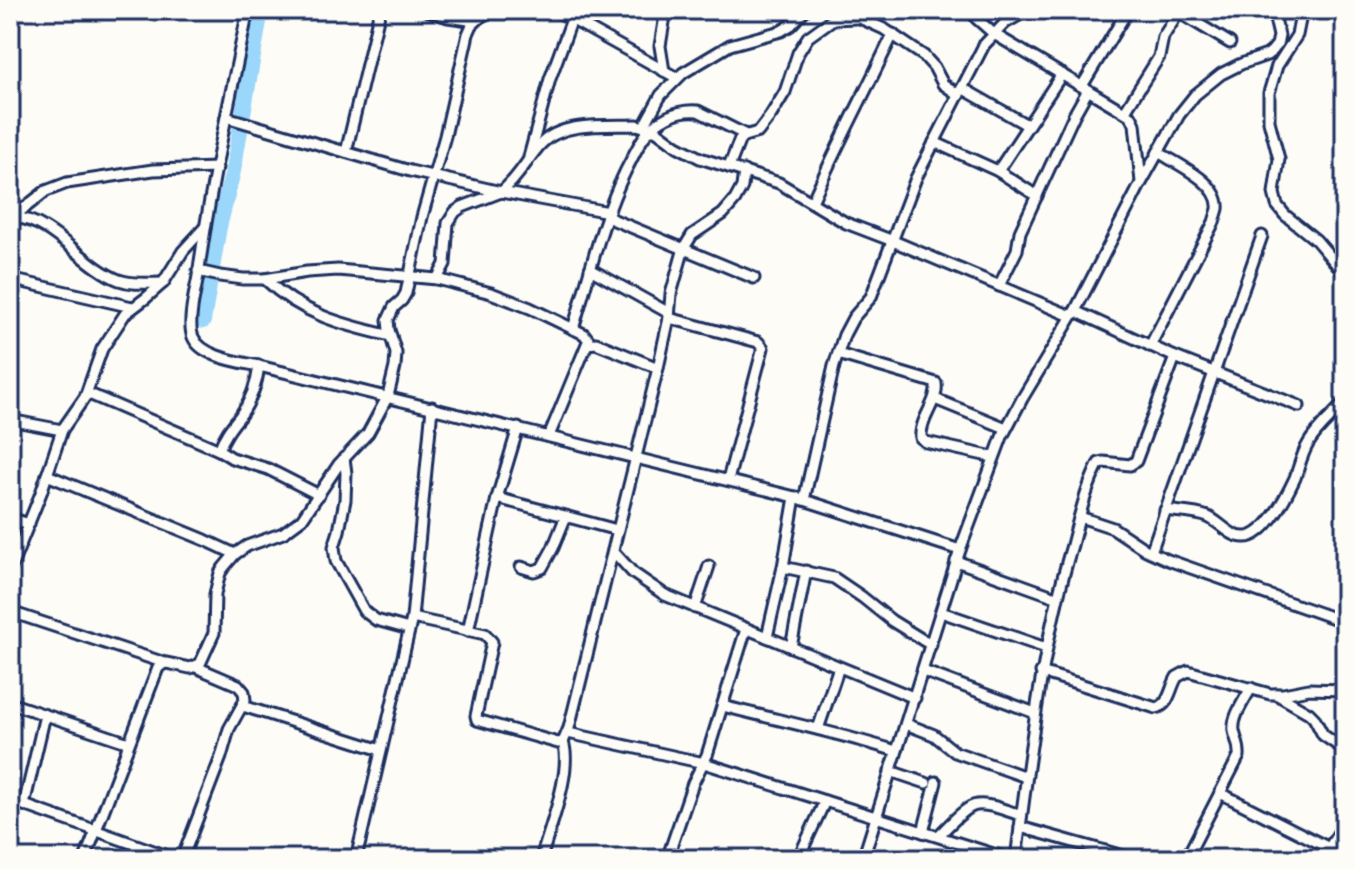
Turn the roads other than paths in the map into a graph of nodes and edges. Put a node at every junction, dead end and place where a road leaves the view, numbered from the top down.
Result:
1 (248, 10) edge
2 (380, 10) edge
3 (426, 10) edge
4 (488, 10) edge
5 (555, 10) edge
6 (666, 10) edge
7 (805, 10) edge
8 (842, 10) edge
9 (971, 10) edge
10 (1028, 10) edge
11 (1128, 10) edge
12 (1273, 10) edge
13 (1302, 10) edge
14 (1177, 11) edge
15 (860, 14) edge
16 (572, 19) junction
17 (476, 21) junction
18 (893, 34) junction
19 (994, 34) junction
20 (1230, 43) dead end
21 (1272, 51) junction
22 (1281, 58) junction
23 (664, 71) junction
24 (1062, 74) junction
25 (677, 78) junction
26 (1085, 88) junction
27 (960, 91) junction
28 (1125, 111) junction
29 (226, 117) junction
30 (1027, 125) junction
31 (648, 128) junction
32 (746, 135) junction
33 (934, 142) junction
34 (346, 152) junction
35 (1158, 152) junction
36 (529, 160) junction
37 (729, 167) junction
38 (217, 168) junction
39 (744, 171) junction
40 (998, 171) junction
41 (434, 177) junction
42 (1141, 183) junction
43 (501, 192) junction
44 (1037, 196) junction
45 (812, 202) junction
46 (608, 214) junction
47 (12, 218) edge
48 (205, 227) junction
49 (1262, 236) dead end
50 (893, 241) junction
51 (684, 248) junction
52 (590, 269) junction
53 (198, 271) junction
54 (1345, 274) edge
55 (409, 278) junction
56 (754, 278) dead end
57 (10, 279) edge
58 (265, 279) junction
59 (437, 279) junction
60 (163, 283) junction
61 (999, 286) junction
62 (132, 307) junction
63 (1073, 314) junction
64 (669, 316) junction
65 (573, 329) junction
66 (391, 336) junction
67 (591, 343) junction
68 (1150, 346) junction
69 (838, 354) junction
70 (1175, 357) junction
71 (259, 366) junction
72 (658, 368) junction
73 (1213, 373) junction
74 (87, 393) junction
75 (388, 396) junction
76 (935, 399) junction
77 (1345, 402) edge
78 (1299, 406) dead end
79 (432, 407) junction
80 (10, 420) edge
81 (518, 428) junction
82 (1006, 428) junction
83 (62, 430) junction
84 (549, 436) junction
85 (219, 450) junction
86 (993, 457) junction
87 (344, 458) junction
88 (636, 458) junction
89 (47, 475) junction
90 (728, 480) junction
91 (319, 495) junction
92 (497, 498) junction
93 (800, 498) junction
94 (1165, 510) junction
95 (566, 516) junction
96 (1080, 517) junction
97 (10, 518) edge
98 (29, 524) junction
99 (617, 530) junction
100 (960, 550) junction
101 (613, 551) junction
102 (1151, 552) junction
103 (235, 554) junction
104 (956, 561) junction
105 (709, 566) dead end
106 (521, 567) dead end
107 (783, 567) junction
108 (10, 570) edge
109 (806, 571) junction
110 (1056, 597) junction
111 (10, 608) edge
112 (695, 608) junction
113 (941, 612) junction
114 (412, 618) junction
115 (1345, 622) edge
116 (409, 629) junction
117 (746, 629) junction
118 (468, 631) junction
119 (767, 637) junction
120 (931, 645) junction
121 (791, 647) junction
122 (1046, 648) junction
123 (165, 663) junction
124 (196, 667) junction
125 (839, 667) junction
126 (923, 671) junction
127 (1041, 672) junction
128 (1251, 688) junction
129 (1345, 690) edge
130 (1276, 694) junction
131 (915, 698) junction
132 (10, 703) edge
133 (243, 706) junction
134 (723, 706) junction
135 (1035, 713) junction
136 (45, 715) junction
137 (906, 724) junction
138 (818, 729) junction
139 (565, 737) junction
140 (129, 743) junction
141 (381, 750) junction
142 (1345, 750) edge
143 (896, 751) junction
144 (704, 763) junction
145 (890, 771) junction
146 (1026, 777) junction
147 (1220, 793) junction
148 (825, 801) junction
149 (16, 802) edge
150 (10, 812) edge
151 (1021, 815) junction
152 (876, 817) junction
153 (1345, 823) edge
154 (1020, 827) junction
155 (95, 832) junction
156 (923, 832) junction
157 (938, 836) junction
158 (1329, 848) junction
159 (1345, 856) edge
160 (85, 859) edge
161 (176, 859) edge
162 (182, 859) edge
163 (356, 859) edge
164 (541, 859) edge
165 (667, 859) edge
166 (798, 859) edge
167 (863, 859) edge
168 (1009, 859) edge
169 (1016, 859) edge
170 (1134, 859) edge
171 (1186, 859) edge
172 (1322, 859) edge

1 - 29 street
2 - 34 street
3 - 17 street
4 - 17 street
5 - 16 street
6 - 23 street
7 - 25 street
8 - 15 street
9 - 19 street
10 - 19 street
11 - 26 street
12 - 21 street
13 - 22 street
14 - 20 street
14 - 28 street
15 - 18 street
15 - 32 street
16 - 23 street
16 - 36 street
17 - 41 street
18 - 27 street
18 - 45 street
19 - 24 street
19 - 27 street
21 - 22 street
21 - 35 street
22 - 54 street
23 - 25 street
24 - 26 street
24 - 30 street
25 - 31 street
26 - 28 street
26 - 44 street
27 - 30 street
27 - 33 street
28 - 42 street
29 - 34 street
29 - 38 street
30 - 40 street
31 - 32 street
31 - 36 street
31 - 37 street
31 - 46 street
32 - 37 street
33 - 40 street
33 - 50 street
34 - 41 street
35 - 42 street
35 - 68 street
36 - 43 street
37 - 39 street
38 - 47 street
38 - 48 street
39 - 45 street
39 - 51 street
40 - 44 street
41 - 43 street
41 - 55 street
42 - 63 street
43 - 46 street
43 - 59 street
44 - 61 street
45 - 50 street
46 - 51 street
46 - 52 street
47 - 60 street
48 - 53 street
48 - 60 street
49 - 73 street
50 - 61 street
50 - 69 street
51 - 56 street
51 - 64 street
52 - 64 street
52 - 65 street
53 - 58 street
53 - 71 street
55 - 58 street
55 - 59 street
55 - 66 street
57 - 62 street
58 - 66 street
59 - 65 street
60 - 62 street
61 - 63 street
62 - 74 street
63 - 68 street
63 - 82 street
64 - 72 street
64 - 90 street
65 - 67 street
66 - 75 street
67 - 72 street
67 - 84 street
68 - 70 street
69 - 76 street
69 - 93 street
70 - 73 street
70 - 96 street
71 - 75 street
71 - 85 street
72 - 88 street
73 - 78 street
73 - 94 street
74 - 83 street
74 - 85 street
75 - 79 street
75 - 87 street
76 - 82 street
76 - 86 street
77 - 94 street
79 - 81 street
79 - 114 street
80 - 83 street
81 - 84 street
81 - 92 street
82 - 86 street
83 - 89 street
84 - 88 street
85 - 91 street
86 - 100 street
87 - 91 street
87 - 116 street
88 - 90 street
88 - 99 street
89 - 98 street
89 - 103 street
90 - 93 street
91 - 103 street
92 - 95 street
92 - 118 street
93 - 100 street
93 - 107 street
94 - 102 street
95 - 99 street
95 - 106 street
96 - 102 street
96 - 110 street
97 - 98 street
98 - 108 street
99 - 101 street
100 - 104 street
101 - 112 street
101 - 139 street
102 - 115 street
103 - 124 street
104 - 110 street
104 - 113 street
105 - 112 street
107 - 109 street
107 - 119 street
109 - 120 street
109 - 121 street
110 - 122 street
111 - 123 street
112 - 117 street
113 - 120 street
113 - 122 street
114 - 116 street
114 - 118 street
116 - 141 street
117 - 119 street
117 - 134 street
118 - 139 street
119 - 121 street
120 - 126 street
121 - 125 street
122 - 127 street
123 - 124 street
123 - 140 street
124 - 133 street
125 - 131 street
125 - 138 street
126 - 131 street
126 - 135 street
127 - 128 street
127 - 135 street
128 - 130 street
128 - 147 street
129 - 130 street
130 - 142 street
131 - 137 street
132 - 136 street
133 - 141 street
133 - 162 street
134 - 138 street
134 - 144 street
135 - 146 street
136 - 140 street
136 - 149 street
137 - 143 street
137 - 146 street
138 - 143 street
139 - 144 street
139 - 164 street
140 - 155 street
141 - 163 street
143 - 145 street
144 - 148 street
144 - 165 street
145 - 152 street
145 - 156 street
146 - 151 street
147 - 158 street
147 - 171 street
148 - 152 street
148 - 166 street
149 - 150 street
149 - 155 street
151 - 154 street
151 - 157 street
152 - 156 street
152 - 167 street
153 - 158 street
154 - 169 street
154 - 170 street
155 - 160 street
155 - 161 street
156 - 157 street
157 - 168 street
158 - 159 street
158 - 172 street

